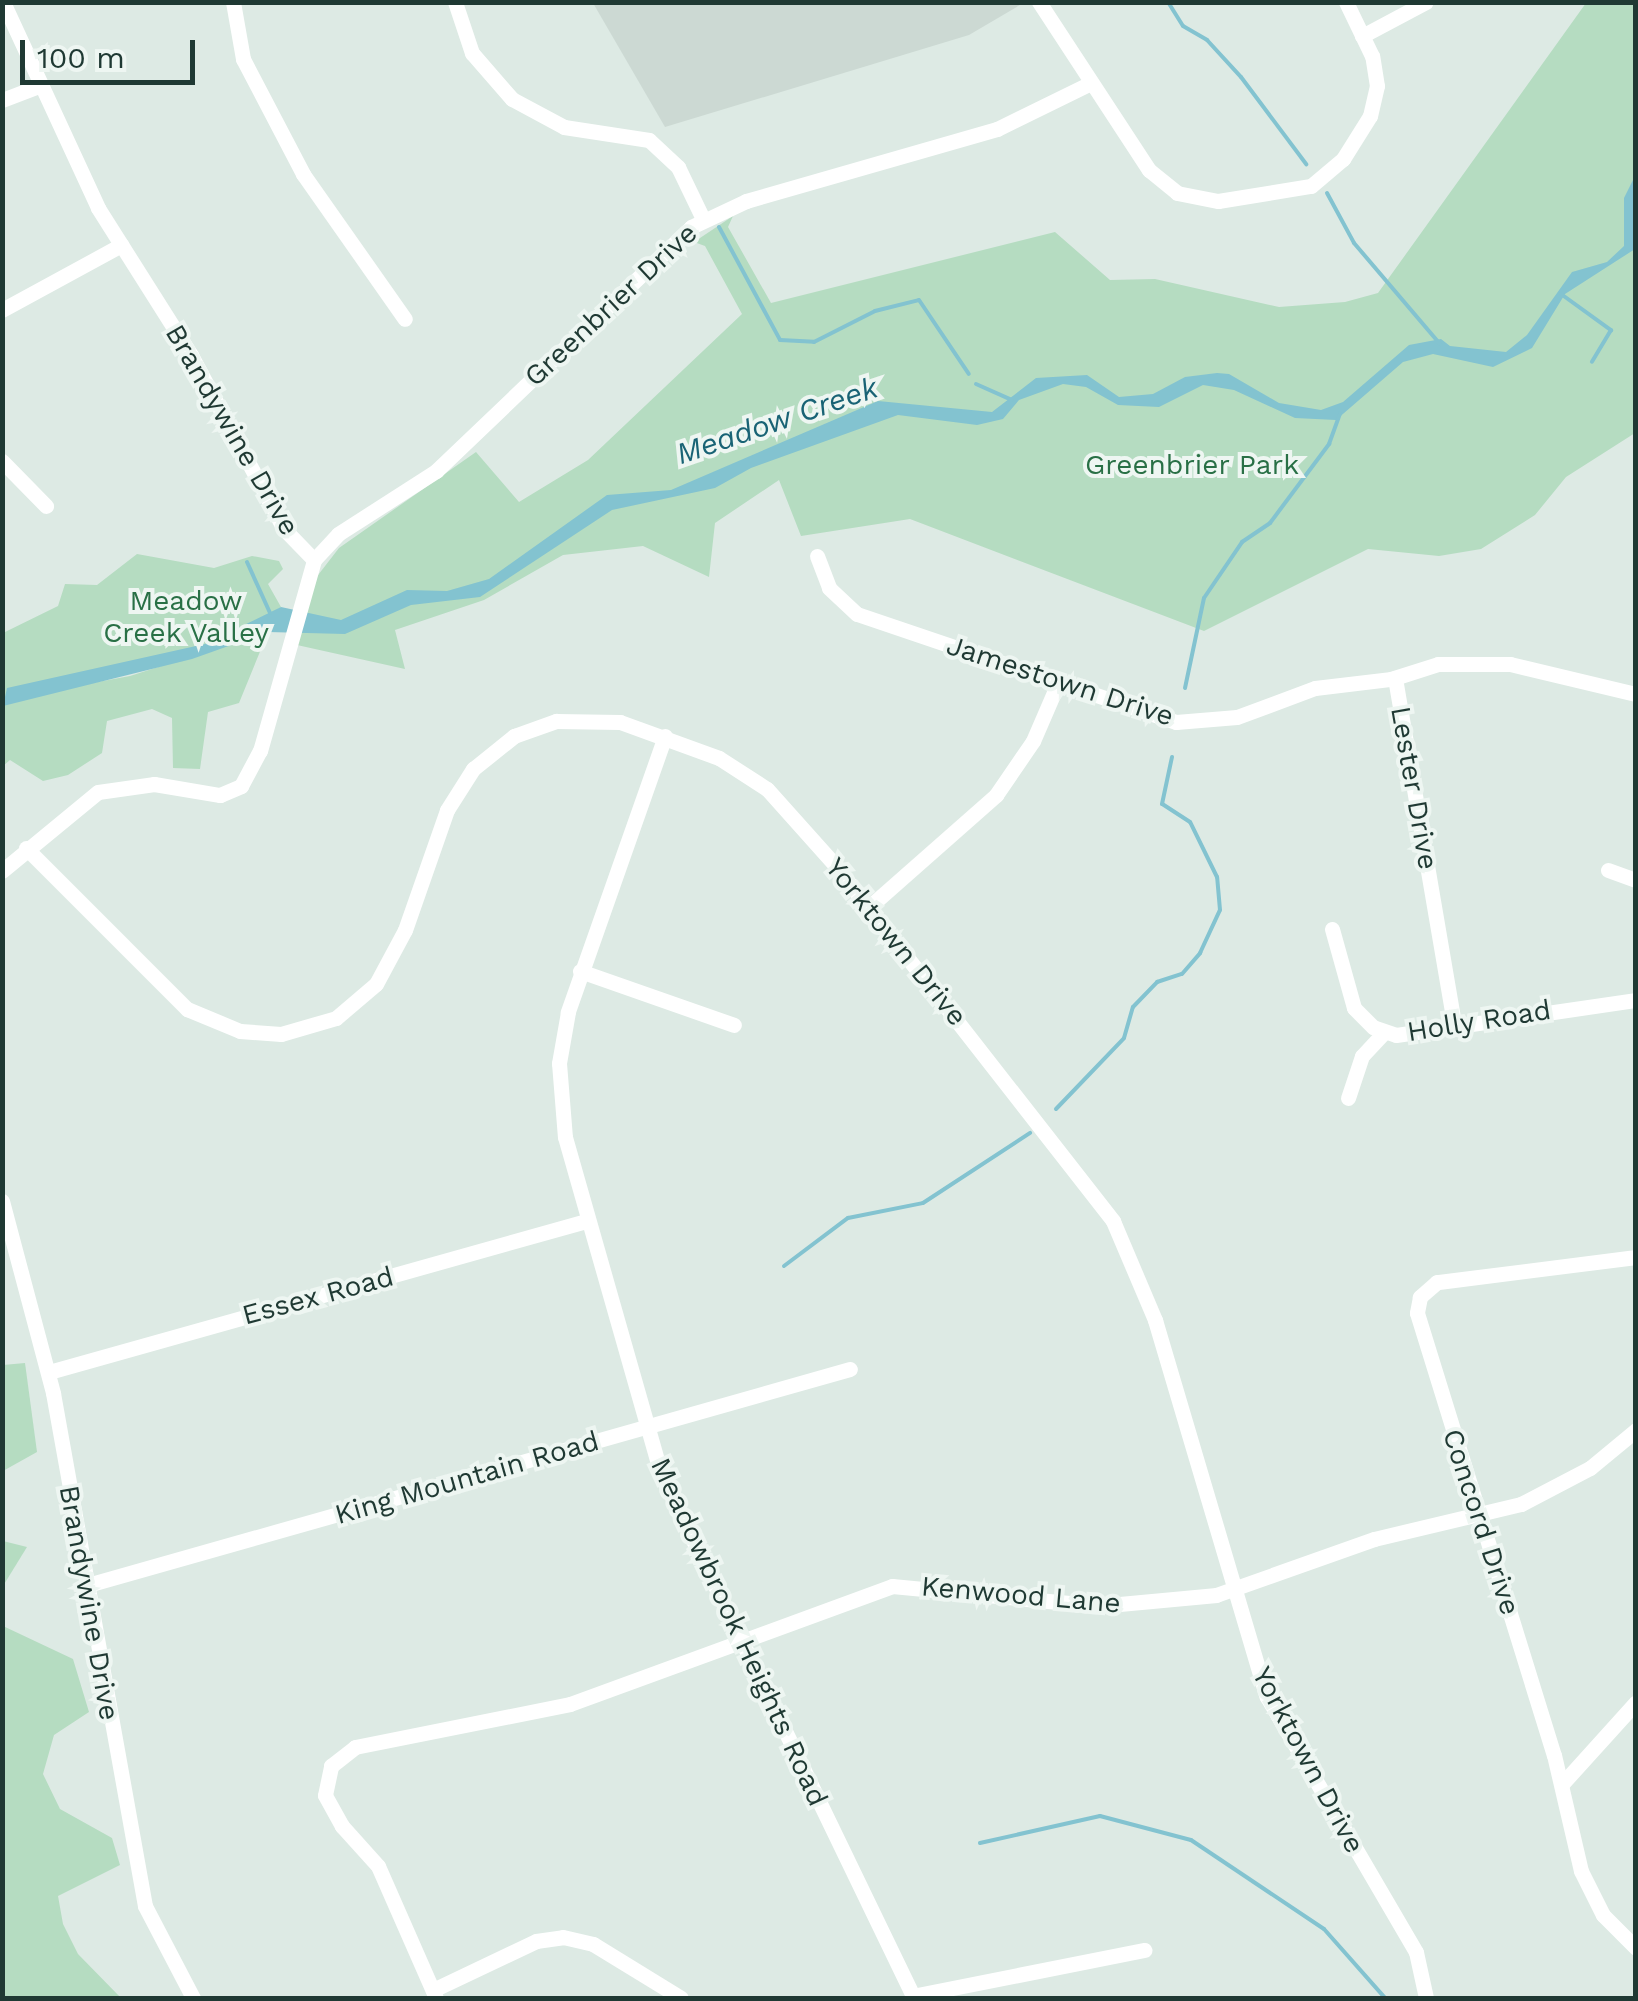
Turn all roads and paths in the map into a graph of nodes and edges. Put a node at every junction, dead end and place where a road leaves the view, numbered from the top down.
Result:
1 (3, 2) edge
2 (232, 2) edge
3 (456, 2) edge
4 (1040, 2) edge
5 (1346, 2) edge
6 (1426, 2) edge
7 (1362, 36) junction
8 (1091, 83) junction
9 (40, 86) junction
10 (2, 100) edge
11 (703, 220) junction
12 (121, 245) junction
13 (2, 310) edge
14 (405, 319) dead end
15 (2, 461) edge
16 (46, 506) dead end
17 (817, 556) dead end
18 (314, 560) junction
19 (1394, 678) junction
20 (1059, 681) junction
21 (1636, 694) edge
22 (665, 736) junction
23 (26, 848) junction
24 (1608, 870) dead end
25 (2, 871) edge
26 (1636, 880) edge
27 (868, 908) junction
28 (1332, 929) dead end
29 (580, 972) junction
30 (1636, 1000) edge
31 (1454, 1024) junction
32 (734, 1025) dead end
33 (1384, 1032) junction
34 (1348, 1098) dead end
35 (2, 1201) edge
36 (586, 1221) junction
37 (1636, 1257) edge
38 (850, 1369) dead end
39 (49, 1372) junction
40 (645, 1428) junction
41 (1636, 1430) edge
42 (1480, 1518) junction
43 (84, 1586) junction
44 (1232, 1590) junction
45 (739, 1641) junction
46 (1636, 1702) edge
47 (1562, 1784) junction
48 (1636, 1948) edge
49 (1145, 1950) dead end
50 (434, 1994) edge
51 (913, 1997) edge
52 (193, 1998) edge
53 (682, 1998) edge
54 (1426, 1998) edge

1 - 9 street, Brandywine Drive
2 - 14 street
3 - 11 street
4 - 8 street
5 - 7 street
6 - 7 street
7 - 8 street
8 - 11 street, Greenbrier Drive
9 - 10 street
9 - 12 street, Brandywine Drive
11 - 18 street, Greenbrier Drive
12 - 13 street
12 - 18 street, Brandywine Drive
15 - 16 street
17 - 20 street, Jamestown Drive
18 - 23 street, Brandywine Drive
19 - 20 street, Jamestown Drive
19 - 21 street, Lester Drive
19 - 31 street, Lester Drive
20 - 27 street
22 - 23 street, Yorktown Drive
22 - 27 street, Yorktown Drive
22 - 29 street, Meadowbrook Heights Road
23 - 25 street, Brandywine Drive
24 - 26 street
27 - 44 street, Yorktown Drive
28 - 33 street, Holly Road
29 - 32 street
29 - 36 street, Meadowbrook Heights Road
30 - 31 street, Holly Road
31 - 33 street, Holly Road
33 - 34 street
35 - 39 street, Brandywine Drive
36 - 39 street, Essex Road
36 - 40 street, Meadowbrook Heights Road
37 - 42 street, Concord Drive
38 - 40 street, King Mountain Road
39 - 43 street, Brandywine Drive
40 - 43 street, King Mountain Road
40 - 45 street, Meadowbrook Heights Road
41 - 42 street, Kenwood Lane
42 - 44 street, Kenwood Lane
42 - 47 street, Concord Drive
43 - 52 street, Brandywine Drive
44 - 45 street, Kenwood Lane
44 - 54 street, Yorktown Drive
45 - 50 street, Kenwood Lane
45 - 51 street, Meadowbrook Heights Road
46 - 47 street
47 - 48 street, Concord Drive
49 - 51 street
50 - 53 street

